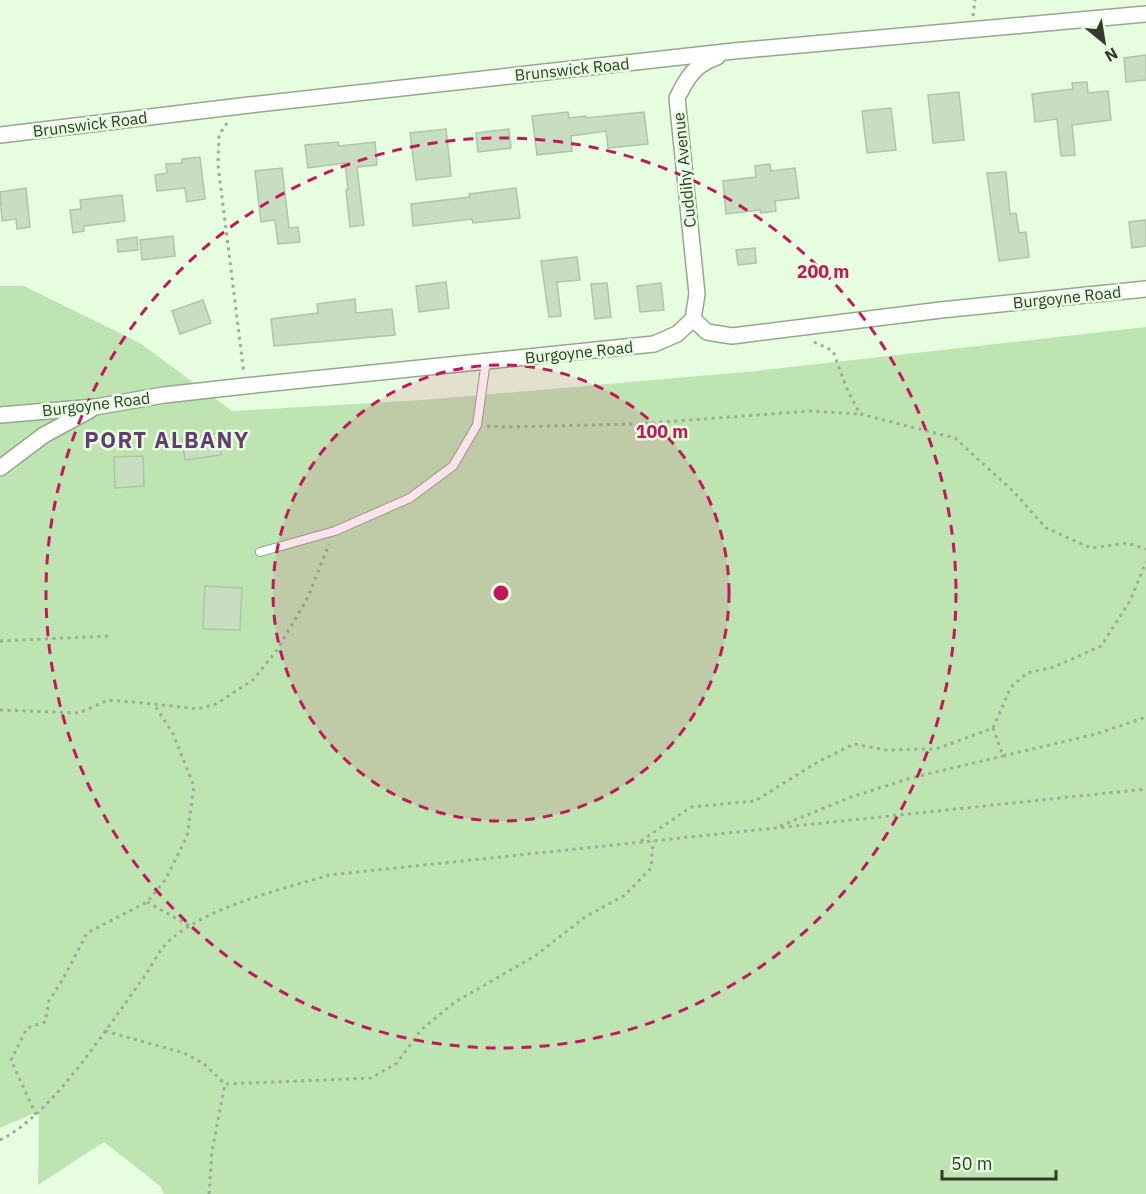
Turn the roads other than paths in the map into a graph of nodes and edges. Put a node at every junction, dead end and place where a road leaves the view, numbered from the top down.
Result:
1 (1146, 14) edge
2 (734, 51) junction
3 (0, 135) edge
4 (1146, 289) edge
5 (693, 319) junction
6 (486, 361) junction
7 (96, 407) junction
8 (0, 415) edge
9 (0, 468) edge
10 (260, 552) dead end

1 - 2 street, Brunswick Road
2 - 3 street, Brunswick Road
2 - 5 street, Cuddihy Avenue
4 - 5 street, Burgoyne Road
5 - 6 street, Burgoyne Road
6 - 7 street, Burgoyne Road
6 - 10 lane
7 - 8 street, Burgoyne Road
7 - 9 street

